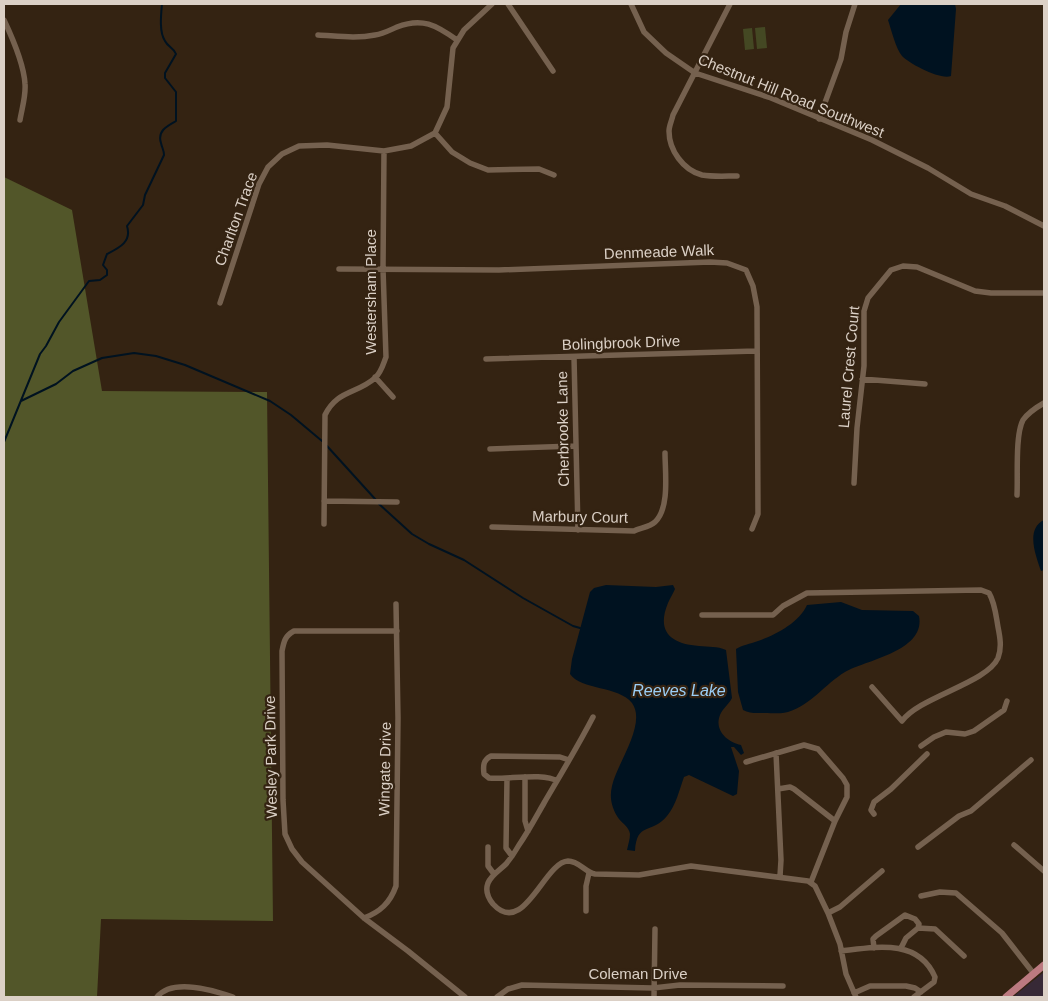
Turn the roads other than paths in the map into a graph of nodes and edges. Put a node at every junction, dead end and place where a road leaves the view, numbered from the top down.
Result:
1 (492, 4) edge
2 (508, 4) edge
3 (631, 4) edge
4 (730, 4) edge
5 (855, 4) edge
6 (4, 20) edge
7 (318, 35) dead end
8 (457, 40) junction
9 (553, 71) dead end
10 (694, 73) junction
11 (819, 119) junction
12 (20, 120) dead end
13 (435, 133) junction
14 (384, 151) junction
15 (554, 174) dead end
16 (737, 176) dead end
17 (1044, 226) edge
18 (383, 269) junction
19 (339, 270) dead end
20 (1044, 293) edge
21 (220, 303) dead end
22 (756, 352) junction
23 (574, 357) junction
24 (486, 359) dead end
25 (376, 378) junction
26 (862, 379) junction
27 (925, 384) dead end
28 (394, 397) dead end
29 (1044, 403) edge
30 (575, 446) junction
31 (490, 449) dead end
32 (665, 454) dead end
33 (854, 483) dead end
34 (1017, 495) dead end
35 (324, 501) junction
36 (397, 502) dead end
37 (324, 524) dead end
38 (492, 527) dead end
39 (752, 529) dead end
40 (578, 530) junction
41 (396, 604) dead end
42 (702, 615) dead end
43 (396, 631) junction
44 (872, 688) dead end
45 (1008, 700) dead end
46 (593, 717) dead end
47 (921, 746) dead end
48 (776, 753) junction
49 (927, 754) dead end
50 (569, 760) junction
51 (1031, 760) dead end
52 (746, 762) dead end
53 (525, 777) junction
54 (507, 778) junction
55 (557, 782) junction
56 (778, 789) junction
57 (874, 814) dead end
58 (835, 821) junction
59 (528, 831) junction
60 (1014, 845) dead end
61 (488, 847) dead end
62 (918, 847) dead end
63 (512, 856) junction
64 (882, 871) dead end
65 (1044, 871) edge
66 (589, 872) junction
67 (494, 874) junction
68 (780, 876) junction
69 (811, 882) junction
70 (920, 896) dead end
71 (586, 911) dead end
72 (828, 913) junction
73 (364, 918) junction
74 (918, 928) junction
75 (655, 929) dead end
76 (874, 948) junction
77 (901, 948) junction
78 (841, 951) junction
79 (964, 956) dead end
80 (1044, 966) edge
81 (1034, 974) junction
82 (783, 986) dead end
83 (653, 988) junction
84 (921, 992) junction
85 (855, 995) edge
86 (157, 997) edge
87 (233, 997) edge
88 (465, 997) edge
89 (497, 997) edge
90 (654, 997) edge
91 (914, 997) edge
92 (1006, 997) edge

1 - 8 street
2 - 9 street
3 - 10 street, Chestnut Hill Road Southwest
4 - 10 street
5 - 11 street
6 - 12 street
7 - 8 street
8 - 13 street
10 - 11 street, Chestnut Hill Road Southwest
10 - 16 street
11 - 17 street, Chestnut Hill Road Southwest
13 - 14 street, Charlton Trace
13 - 15 street
14 - 18 street, Westersham Place
14 - 21 street, Charlton Trace
18 - 19 street, Denmeade Walk
18 - 22 street, Denmeade Walk
18 - 25 street, Westersham Place
20 - 26 street, Laurel Crest Court
22 - 23 street, Bolingbrook Drive
22 - 39 street, Denmeade Walk
23 - 24 street, Bolingbrook Drive
23 - 30 street, Cherbrooke Lane
25 - 28 street
25 - 35 street
26 - 27 street
26 - 33 street, Laurel Crest Court
29 - 34 street
30 - 31 street
30 - 40 street, Cherbrooke Lane
32 - 40 street, Marbury Court
35 - 36 street
35 - 37 street
38 - 40 street, Marbury Court
41 - 43 street, Wingate Drive
42 - 44 street
43 - 73 street, Wingate Drive
43 - 73 street, Wesley Park Drive
45 - 47 street
46 - 50 street
48 - 52 street
48 - 56 street
48 - 58 street
49 - 57 street
50 - 54 street
50 - 55 street
51 - 62 street
53 - 54 street
53 - 55 street
53 - 59 street
54 - 63 street
55 - 59 street
56 - 58 street
56 - 68 street
58 - 69 street
59 - 63 street
60 - 65 street
61 - 67 street
63 - 67 street
64 - 72 street
66 - 67 street
66 - 68 street
66 - 71 street
68 - 69 street
69 - 72 street
70 - 81 street
72 - 78 street
73 - 88 street, Wesley Park Drive
74 - 76 street
74 - 77 street
74 - 79 street
75 - 83 street
76 - 77 street
76 - 78 street
77 - 84 street
78 - 85 street
80 - 81 main road
81 - 92 main road
82 - 83 street, Coleman Drive
83 - 89 street, Coleman Drive
83 - 90 street
84 - 85 street
84 - 91 street
86 - 87 street

